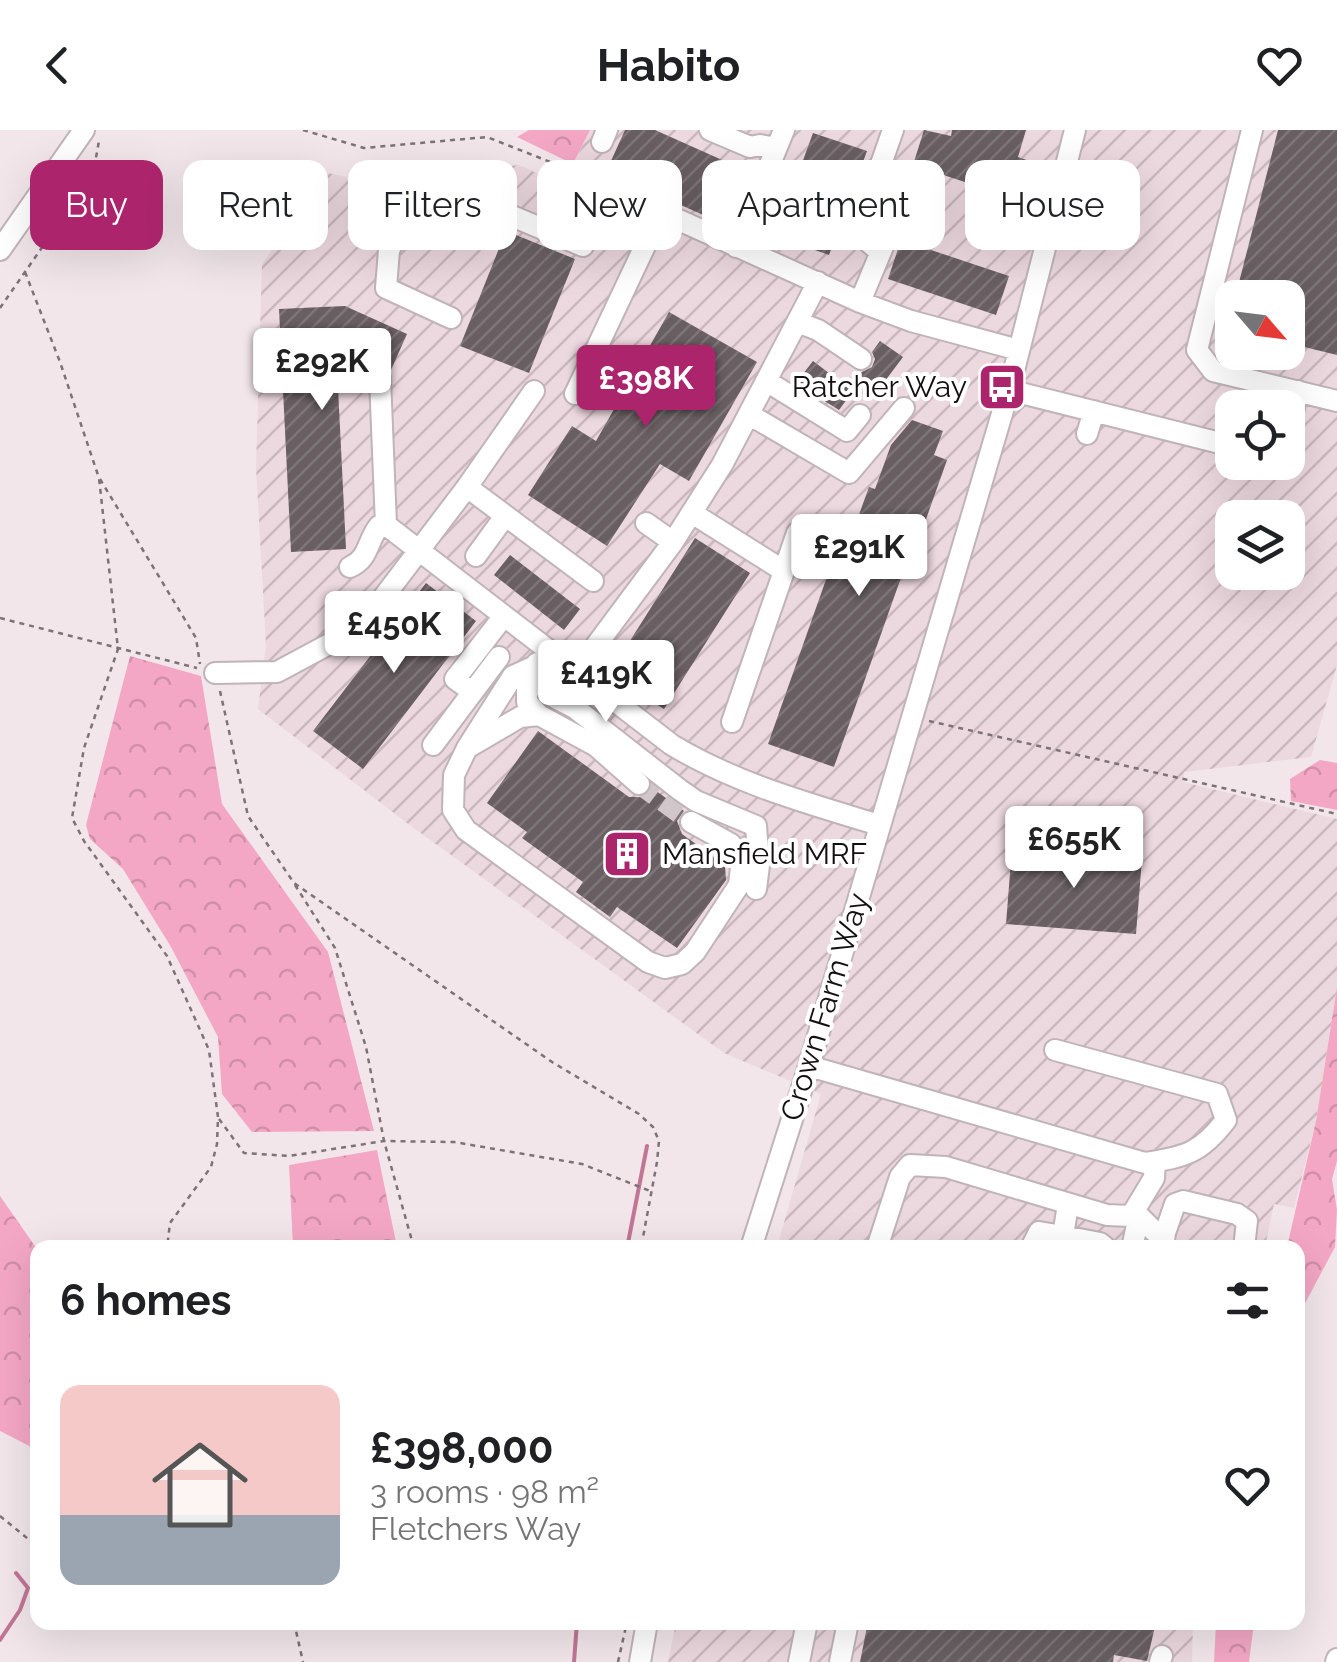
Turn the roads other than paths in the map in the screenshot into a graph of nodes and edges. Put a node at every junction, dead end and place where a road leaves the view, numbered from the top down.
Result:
1 (84, 130) edge
2 (710, 130) edge
3 (892, 130) edge
4 (1075, 130) edge
5 (1252, 130) edge
6 (780, 139) edge
7 (8, 224) edge
8 (537, 226) edge
9 (0, 250) edge
10 (643, 250) edge
11 (745, 250) edge
12 (880, 252) joint
13 (818, 282) junction
14 (860, 302) junction
15 (451, 318) dead end
16 (798, 322) junction
17 (1020, 350) junction
18 (861, 359) dead end
19 (380, 378) dead end
20 (768, 382) junction
21 (1009, 390) junction
22 (1294, 390) edge
23 (534, 391) dead end
24 (1305, 393) edge
25 (574, 394) dead end
26 (1337, 401) edge
27 (904, 408) dead end
28 (1094, 411) junction
29 (750, 415) junction
30 (860, 415) dead end
31 (1088, 434) dead end
32 (1215, 442) edge
33 (467, 488) junction
34 (692, 512) junction
35 (506, 516) junction
36 (646, 523) dead end
37 (386, 526) junction
38 (797, 533) dead end
39 (674, 542) junction
40 (419, 551) junction
41 (476, 556) dead end
42 (350, 567) dead end
43 (784, 571) junction
44 (593, 581) dead end
45 (504, 616) junction
46 (499, 657) dead end
47 (541, 658) junction
48 (208, 671) road end
49 (577, 671) junction
50 (473, 692) junction
51 (539, 715) junction
52 (732, 722) dead end
53 (433, 745) dead end
54 (468, 748) junction
55 (639, 784) tunnel mouth
56 (691, 822) tunnel mouth
57 (879, 826) junction
58 (756, 889) dead end
59 (1056, 1050) dead end
60 (809, 1066) junction
61 (1154, 1162) junction
62 (1068, 1204) junction
63 (1137, 1214) junction
64 (1063, 1236) junction
65 (754, 1240) edge
66 (880, 1240) edge
67 (1034, 1240) edge
68 (1084, 1240) edge
69 (1133, 1240) edge
70 (1164, 1240) edge
71 (1245, 1240) edge
72 (646, 1630) edge
73 (805, 1630) edge
74 (846, 1630) edge
75 (640, 1662) edge
76 (798, 1662) edge
77 (840, 1662) edge

1 - 7 street
2 - 6 street
3 - 12 street
4 - 17 street, Crown Farm Way
5 - 22 street
7 - 9 street
8 - 15 street
10 - 25 street
11 - 13 street
12 - 14 street
13 - 14 street
13 - 16 street
14 - 17 street
16 - 18 street
16 - 20 street
17 - 21 street, Crown Farm Way
19 - 37 street
20 - 29 street
20 - 30 street
21 - 28 street
21 - 57 street, Crown Farm Way
23 - 33 street
24 - 26 street
27 - 29 street
28 - 31 street
28 - 32 street
29 - 34 street
33 - 35 street
33 - 40 street
34 - 39 street
34 - 43 street
35 - 41 street
35 - 44 street
36 - 39 street
37 - 40 street
37 - 42 street
38 - 43 street
39 - 49 street
40 - 45 street
40 - 48 street
43 - 52 street
45 - 47 street
45 - 50 street
46 - 50 street
47 - 49 street
47 - 51 street
47 - 54 street
47 - 58 street
49 - 57 street
50 - 53 street
51 - 54 street
51 - 55 street
54 - 56 street
57 - 60 street, Crown Farm Way
59 - 61 street
60 - 61 street
60 - 65 street, Crown Farm Way
61 - 63 street
62 - 63 street
62 - 64 street
62 - 66 street
63 - 69 street
63 - 70 street
64 - 67 street
64 - 68 street
70 - 71 street
72 - 75 street
73 - 76 street
74 - 77 street

